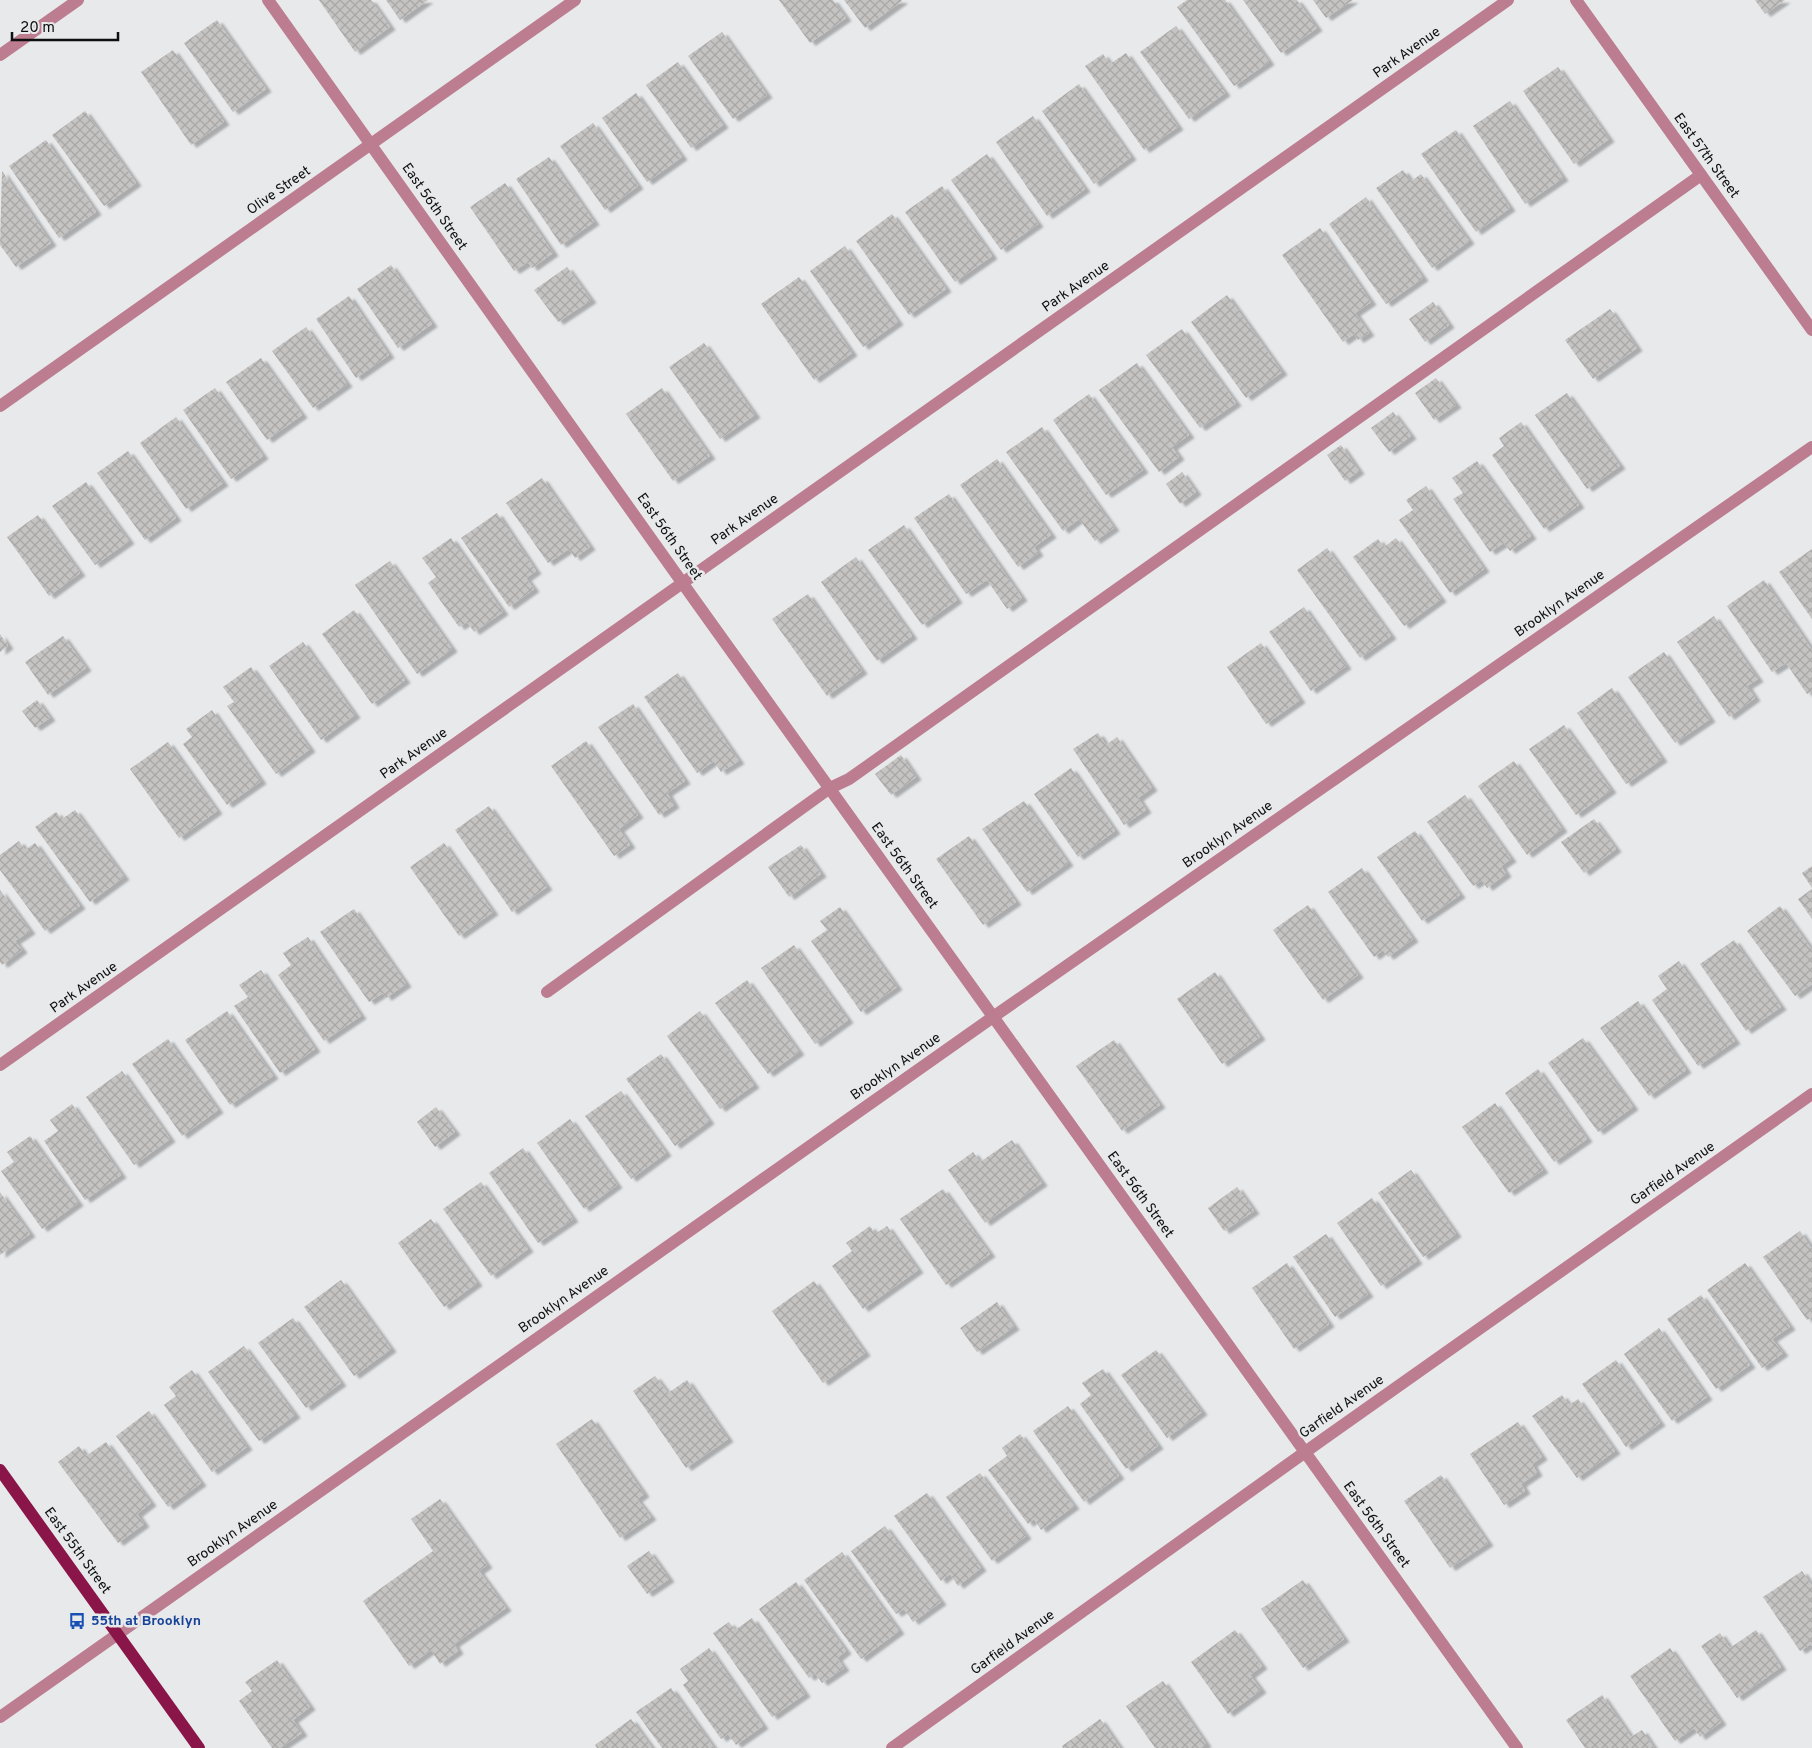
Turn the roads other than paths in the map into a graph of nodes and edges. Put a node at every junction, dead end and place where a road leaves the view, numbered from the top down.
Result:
1 (78, 0) edge
2 (268, 0) edge
3 (575, 0) edge
4 (1508, 0) edge
5 (1576, 0) edge
6 (0, 55) edge
7 (371, 144) junction
8 (1701, 175) junction
9 (1812, 330) edge
10 (0, 406) edge
11 (1812, 447) edge
12 (683, 583) junction
13 (830, 788) junction
14 (546, 992) dead end
15 (993, 1016) junction
16 (0, 1065) edge
17 (1812, 1094) edge
18 (1305, 1452) junction
19 (0, 1470) edge
20 (117, 1634) junction
21 (0, 1717) edge
22 (199, 1748) edge
23 (892, 1748) edge
24 (1518, 1748) edge

1 - 6 street
2 - 7 street, East 56th Street
3 - 7 street, Olive Street
4 - 12 street, Park Avenue
5 - 8 street, East 57th Street
7 - 10 street, Olive Street
7 - 12 street, East 56th Street
8 - 9 street, East 57th Street
8 - 13 street
11 - 15 street, Brooklyn Avenue
12 - 13 street, East 56th Street
12 - 16 street, Park Avenue
13 - 14 street
13 - 15 street, East 56th Street
15 - 18 street, East 56th Street
15 - 20 street, Brooklyn Avenue
17 - 18 street, Garfield Avenue
18 - 23 street, Garfield Avenue
18 - 24 street, East 56th Street
19 - 20 main road, East 55th Street
20 - 21 street, Brooklyn Avenue
20 - 22 main road, East 55th Street

